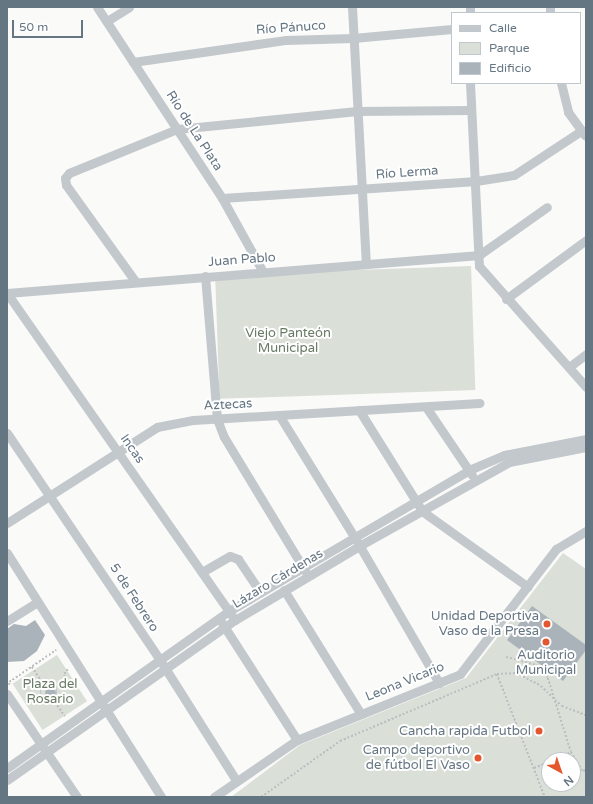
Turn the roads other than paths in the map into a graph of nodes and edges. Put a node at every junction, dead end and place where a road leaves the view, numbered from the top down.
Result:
1 (97, 7) edge
2 (129, 7) edge
3 (352, 7) edge
4 (107, 21) junction
5 (451, 29) edge
6 (353, 38) junction
7 (133, 62) junction
8 (470, 84) edge
9 (561, 84) edge
10 (470, 110) junction
11 (357, 111) junction
12 (177, 129) junction
13 (584, 133) edge
14 (476, 181) junction
15 (361, 189) junction
16 (222, 198) junction
17 (547, 207) dead end
18 (586, 240) edge
19 (479, 255) junction
20 (366, 264) junction
21 (263, 272) junction
22 (205, 276) junction
23 (135, 280) junction
24 (7, 293) edge
25 (506, 299) junction
26 (586, 354) edge
27 (569, 367) junction
28 (586, 387) edge
29 (480, 403) dead end
30 (426, 407) junction
31 (359, 410) junction
32 (279, 415) junction
33 (217, 419) junction
34 (7, 433) edge
35 (586, 439) edge
36 (586, 447) edge
37 (118, 452) junction
38 (469, 470) junction
39 (475, 480) junction
40 (50, 495) junction
41 (417, 501) junction
42 (422, 511) junction
43 (7, 523) edge
44 (586, 531) edge
45 (357, 542) junction
46 (7, 553) edge
47 (302, 567) junction
48 (202, 572) junction
49 (308, 576) junction
50 (528, 587) junction
51 (284, 590) junction
52 (260, 592) junction
53 (38, 602) junction
54 (229, 611) junction
55 (219, 619) junction
56 (235, 620) junction
57 (7, 622) edge
58 (224, 627) junction
59 (160, 660) junction
60 (165, 669) junction
61 (439, 683) junction
62 (8, 691) edge
63 (102, 701) junction
64 (108, 710) junction
65 (361, 714) junction
66 (296, 740) junction
67 (40, 744) junction
68 (46, 753) junction
69 (7, 768) edge
70 (7, 780) edge
71 (236, 780) junction
72 (77, 797) edge
73 (162, 797) edge
74 (214, 797) edge

1 - 4 street, Río de La Plata
2 - 4 street
3 - 6 street
4 - 7 street, Río de La Plata
5 - 6 street, Río Pánuco
6 - 7 street, Río Pánuco
6 - 11 street
7 - 12 street, Río de La Plata
8 - 10 street
9 - 13 street
10 - 11 street
10 - 14 street
11 - 12 street
11 - 15 street
12 - 16 street, Río de La Plata
12 - 23 street
13 - 14 street, Río Lerma
14 - 15 street, Río Lerma
14 - 19 street
15 - 16 street, Río Lerma
15 - 20 street
16 - 21 street, Río de La Plata
17 - 19 street
18 - 25 street
19 - 20 street, Juan Pablo
19 - 25 street
20 - 21 street, Juan Pablo
21 - 22 street, Juan Pablo
22 - 23 street, Juan Pablo
22 - 33 street
23 - 24 street, Juan Pablo
24 - 37 street, Incas
25 - 27 street
26 - 27 street
27 - 28 street
29 - 30 street, Aztecas
30 - 31 street, Aztecas
30 - 38 street
31 - 32 street, Aztecas
31 - 41 street
32 - 33 street, Aztecas
32 - 45 street
33 - 37 street, Aztecas
33 - 47 street
34 - 40 street, 5 de Febrero
35 - 38 street, Lázaro Cárdenas
36 - 39 street, Lázaro Cárdenas
37 - 40 street, Aztecas
37 - 48 street, Incas
38 - 39 street
38 - 41 street, Lázaro Cárdenas
39 - 42 street, Lázaro Cárdenas
40 - 43 street, Aztecas
40 - 59 street, 5 de Febrero
41 - 42 street
41 - 45 street, Lázaro Cárdenas
42 - 45 street, Lázaro Cárdenas
42 - 50 street
44 - 50 street, Leona Vicario
45 - 47 street, Lázaro Cárdenas
45 - 49 street, Lázaro Cárdenas
45 - 61 street
46 - 53 street
47 - 49 street
47 - 52 street, Lázaro Cárdenas
48 - 52 street
48 - 54 street, Incas
49 - 51 street, Lázaro Cárdenas
50 - 61 street, Leona Vicario
51 - 56 street, Lázaro Cárdenas
51 - 65 street
52 - 54 street, Lázaro Cárdenas
53 - 57 street
53 - 63 street
54 - 55 street, Lázaro Cárdenas
54 - 56 street, Incas
55 - 58 street
55 - 59 street, Lázaro Cárdenas
56 - 58 street, Lázaro Cárdenas
58 - 60 street, Lázaro Cárdenas
58 - 66 street
59 - 60 street, 5 de Febrero
59 - 63 street, Lázaro Cárdenas
60 - 64 street, Lázaro Cárdenas
60 - 71 street, 5 de Febrero
61 - 65 street, Leona Vicario
62 - 67 street
63 - 64 street
63 - 67 street, Lázaro Cárdenas
64 - 68 street, Lázaro Cárdenas
64 - 73 street
65 - 66 street, Leona Vicario
66 - 71 street, Leona Vicario
67 - 68 street
67 - 69 street, Lázaro Cárdenas
68 - 70 street, Lázaro Cárdenas
68 - 72 street
71 - 74 street, Leona Vicario

